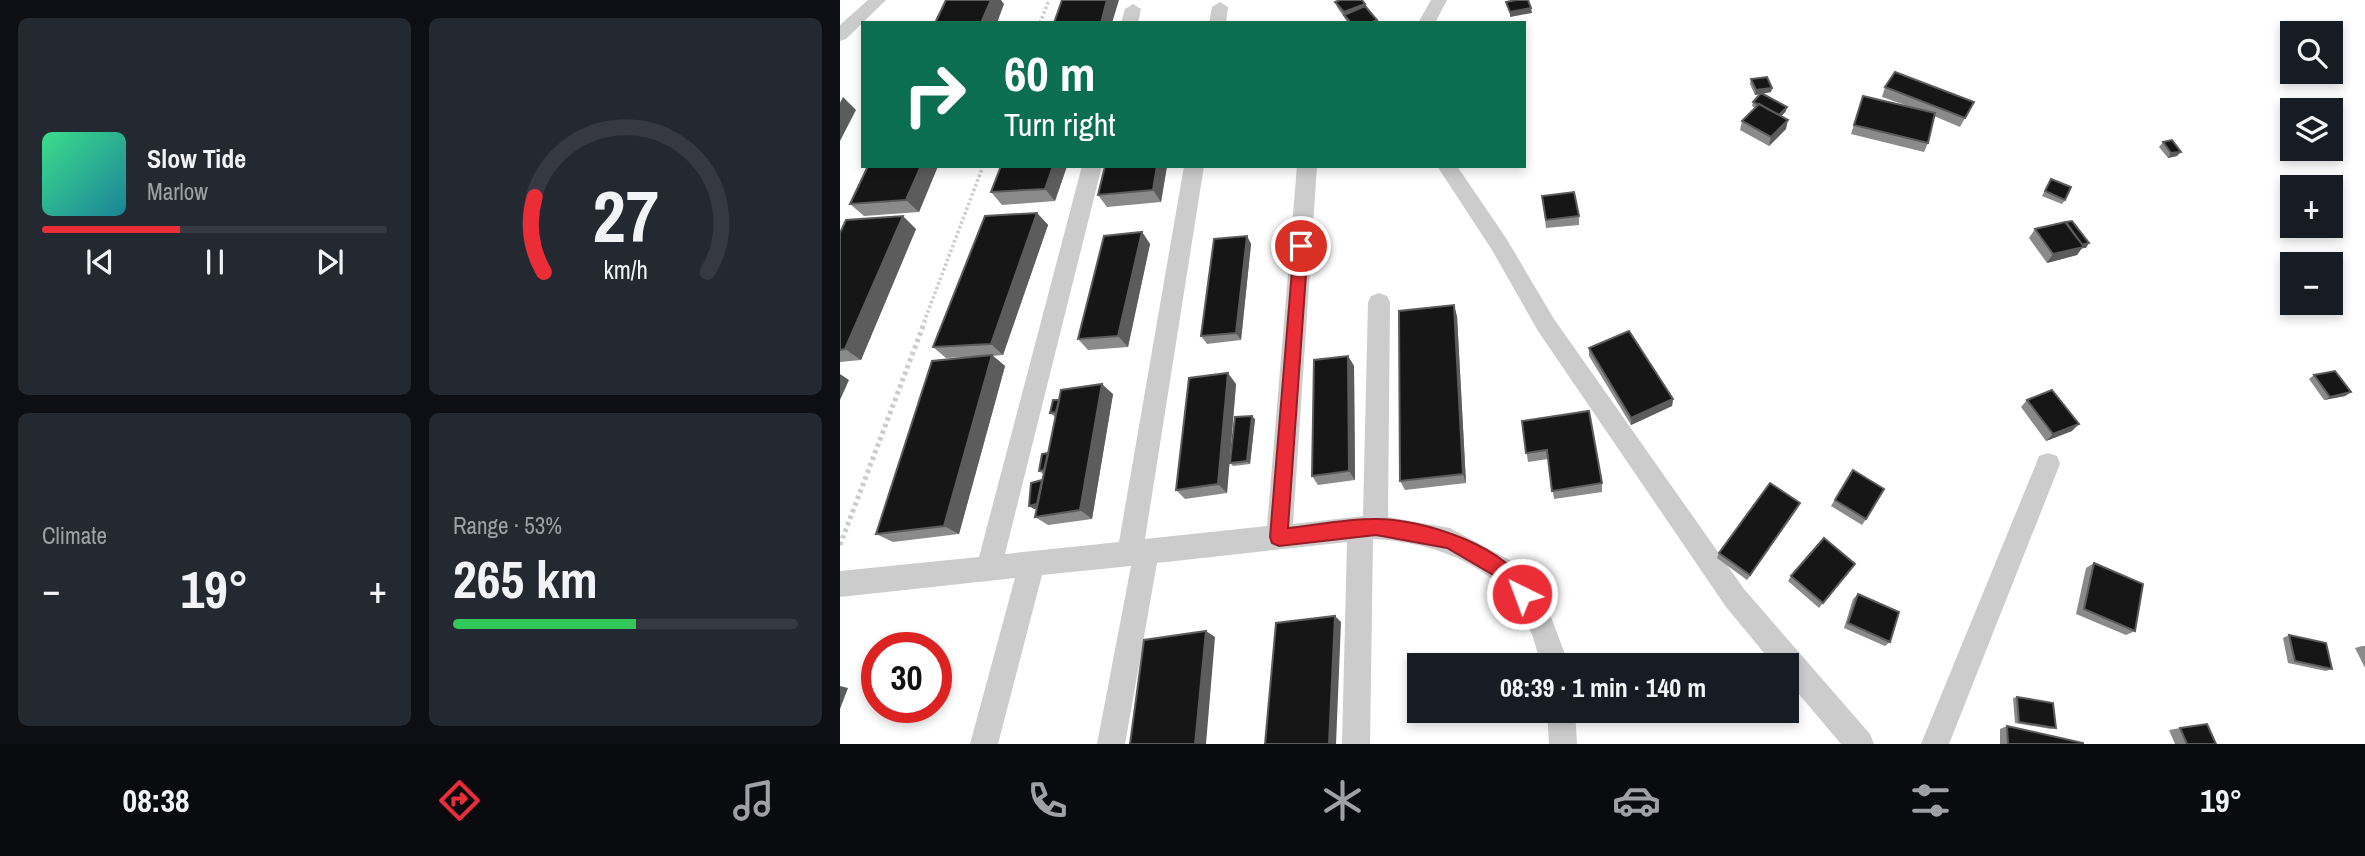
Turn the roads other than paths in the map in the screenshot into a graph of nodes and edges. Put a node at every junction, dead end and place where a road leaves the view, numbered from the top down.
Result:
1 (878, 0) edge
2 (1439, 0) edge
3 (1427, 21) edge
4 (840, 35) edge
5 (1091, 168) edge
6 (1194, 168) edge
7 (1307, 168) edge
8 (1448, 168) edge
9 (1379, 302) dead end
10 (2048, 464) dead end
11 (1368, 528) junction
12 (1279, 537) junction
13 (1138, 554) junction
14 (1031, 566) junction
15 (988, 570) junction
16 (840, 584) edge
17 (1551, 653) edge
18 (1562, 723) edge
19 (984, 744) edge
20 (1111, 744) edge
21 (1356, 744) edge
22 (1563, 744) edge
23 (1860, 744) edge
24 (1935, 744) edge

1 - 4 street
2 - 3 street
5 - 15 street
6 - 13 street
7 - 12 street
8 - 23 street
9 - 11 street
10 - 24 street
11 - 12 street
11 - 17 street
11 - 21 street
12 - 13 street
13 - 14 street
13 - 20 street
14 - 15 street
14 - 19 street
15 - 16 street
18 - 22 street

